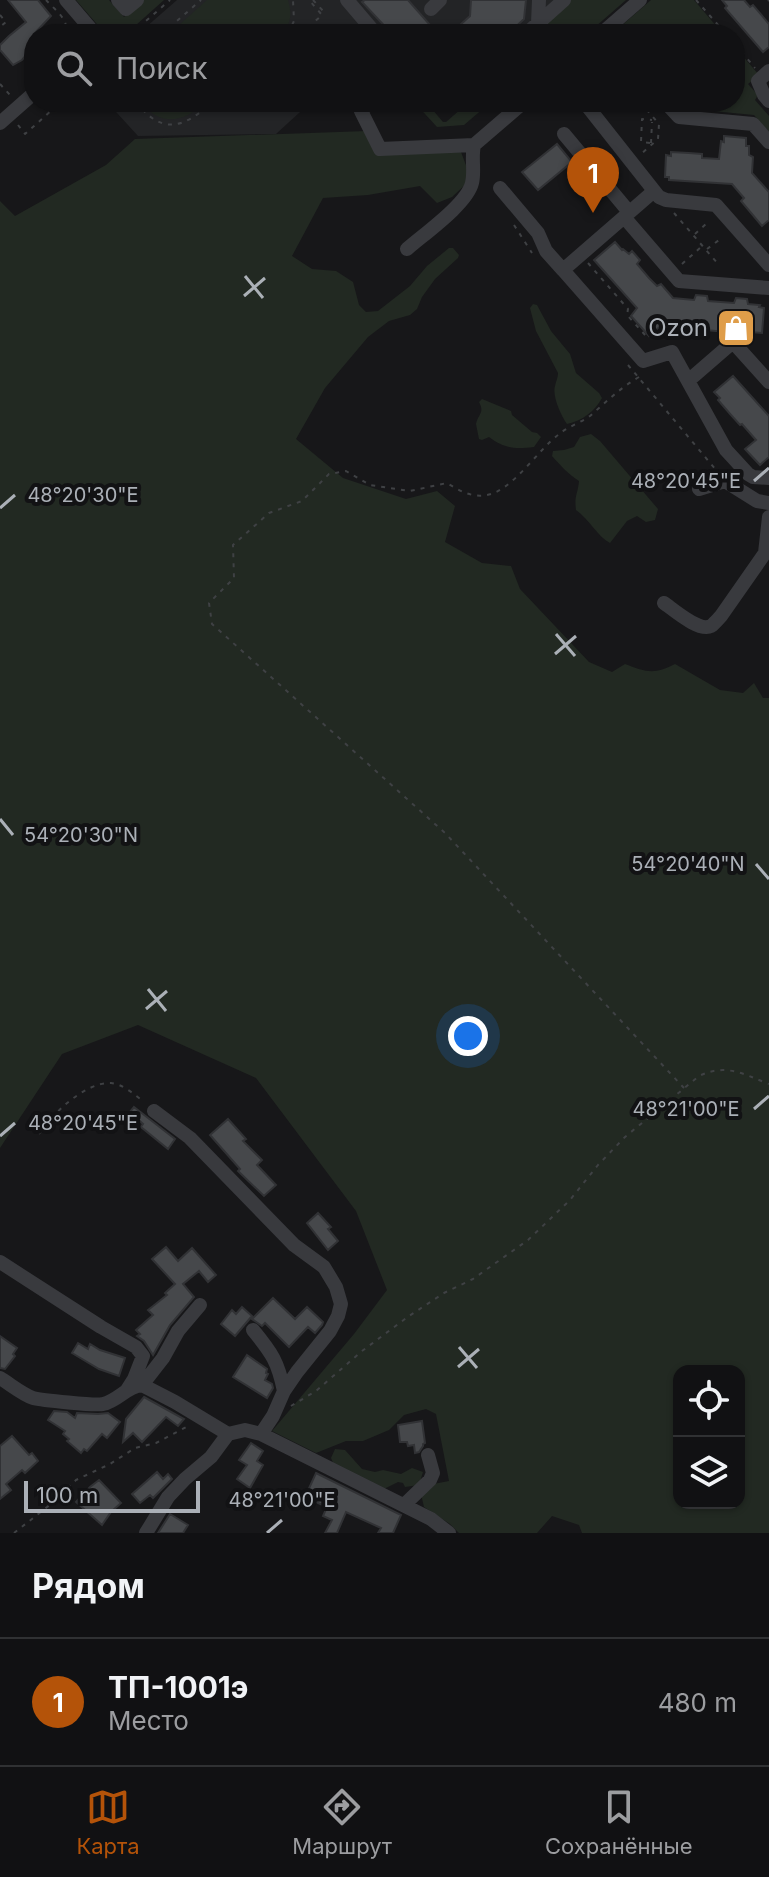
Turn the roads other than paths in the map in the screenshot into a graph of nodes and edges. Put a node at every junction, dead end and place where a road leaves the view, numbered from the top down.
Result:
1 (66, 0) edge
2 (118, 0) edge
3 (137, 0) edge
4 (347, 0) edge
5 (539, 0) edge
6 (564, 0) edge
7 (640, 0) edge
8 (538, 23) joint
9 (87, 24) edge
10 (367, 24) edge
11 (612, 24) edge
12 (763, 76) edge
13 (24, 94) edge
14 (769, 101) edge
15 (362, 112) edge
16 (510, 112) edge
17 (592, 112) edge
18 (674, 112) edge
19 (4, 119) edge
20 (564, 134) dead end
21 (769, 142) edge
22 (474, 145) junction
23 (500, 188) dead end
24 (654, 191) junction
25 (627, 214) junction
26 (407, 249) dead end
27 (769, 265) edge
28 (563, 270) junction
29 (769, 288) edge
30 (688, 381) junction
31 (769, 382) edge
32 (769, 478) edge
33 (699, 489) dead end
34 (769, 503) edge
35 (769, 517) edge
36 (664, 603) dead end
37 (154, 1111) road end
38 (0, 1262) edge
39 (200, 1305) dead end
40 (253, 1330) dead end
41 (0, 1378) edge
42 (142, 1385) junction
43 (127, 1390) junction
44 (284, 1391) junction
45 (228, 1434) junction
46 (261, 1434) junction
47 (428, 1455) dead end
48 (404, 1505) junction
49 (146, 1533) edge
50 (449, 1533) edge

1 - 9 street
2 - 3 street
4 - 10 street
5 - 8 street
6 - 8 street
7 - 11 street
12 - 14 street
13 - 19 street
15 - 22 street
16 - 22 street
17 - 24 street
18 - 21 street
20 - 25 street
22 - 26 street
23 - 28 street
24 - 25 street
24 - 27 street
25 - 28 street
25 - 29 street
28 - 30 street
30 - 31 street
30 - 32 street
33 - 34 street
35 - 36 street
37 - 44 street
38 - 43 street
39 - 42 street
40 - 44 street
41 - 43 street
42 - 43 street
42 - 45 street
44 - 46 street
45 - 46 street
45 - 49 street
46 - 48 street
47 - 48 street
48 - 50 street

